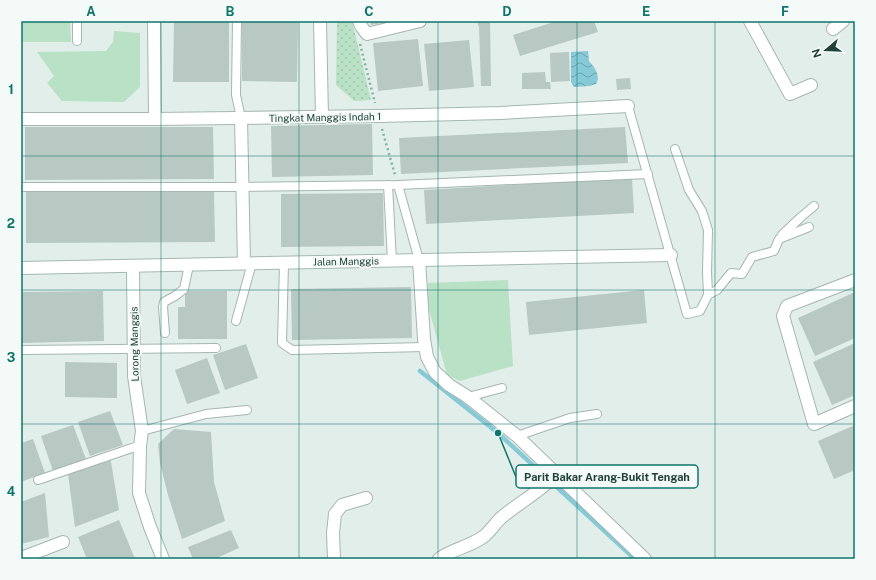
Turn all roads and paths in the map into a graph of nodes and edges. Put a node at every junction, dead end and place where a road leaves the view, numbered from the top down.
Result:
1 (77, 21) edge
2 (154, 21) edge
3 (237, 21) edge
4 (320, 21) edge
5 (359, 21) edge
6 (420, 21) edge
7 (750, 21) edge
8 (843, 21) edge
9 (833, 29) dead end
10 (77, 41) dead end
11 (811, 85) dead end
12 (628, 106) joint
13 (322, 117) junction
14 (241, 118) junction
15 (21, 119) edge
16 (155, 119) junction
17 (675, 149) dead end
18 (648, 174) junction
19 (388, 185) junction
20 (398, 185) junction
21 (21, 186) edge
22 (242, 187) junction
23 (814, 206) dead end
24 (809, 227) dead end
25 (778, 239) junction
26 (671, 255) junction
27 (392, 260) junction
28 (419, 260) junction
29 (248, 263) junction
30 (284, 263) junction
31 (189, 265) junction
32 (133, 266) junction
33 (21, 268) edge
34 (855, 280) edge
35 (708, 295) junction
36 (236, 321) dead end
37 (165, 333) dead end
38 (425, 347) junction
39 (216, 348) dead end
40 (134, 349) junction
41 (21, 350) edge
42 (502, 388) dead end
43 (468, 397) junction
44 (855, 406) edge
45 (247, 410) dead end
46 (597, 414) dead end
47 (142, 431) junction
48 (517, 436) junction
49 (140, 446) junction
50 (555, 476) junction
51 (38, 480) dead end
52 (366, 498) dead end
53 (63, 542) dead end
54 (21, 558) edge
55 (163, 559) edge
56 (334, 559) edge
57 (439, 559) edge
58 (645, 559) edge

1 - 10 lane
2 - 16 street
3 - 14 lane
4 - 13 street
5 - 6 street
7 - 11 street
8 - 9 street
12 - 13 street, Tingkat Manggis Indah 1
12 - 18 lane
13 - 14 street, Tingkat Manggis Indah 1
14 - 16 street, Tingkat Manggis Indah 1
14 - 22 street
15 - 16 street, Tingkat Manggis Indah 1
17 - 35 lane
18 - 20 lane
18 - 26 lane
19 - 20 lane
19 - 22 lane
19 - 27 lane
20 - 28 lane
21 - 22 lane
22 - 29 street
23 - 25 lane
24 - 25 lane
25 - 35 lane
26 - 28 street, Jalan Manggis
26 - 35 lane
27 - 28 street, Jalan Manggis
27 - 30 street, Jalan Manggis
28 - 38 street
29 - 30 street, Jalan Manggis
29 - 31 street, Jalan Manggis
29 - 36 lane
30 - 38 lane
31 - 32 street, Jalan Manggis
31 - 37 lane
32 - 33 street, Jalan Manggis
32 - 40 street, Lorong Manggis
34 - 44 street
38 - 43 street
39 - 40 lane
40 - 41 lane
40 - 47 street, Lorong Manggis
42 - 43 lane
43 - 48 street
45 - 47 lane
46 - 48 lane
47 - 49 street, Lorong Manggis
48 - 50 street
49 - 51 lane
49 - 55 street, Lorong Manggis
50 - 57 street
50 - 58 street
52 - 56 street
53 - 54 street

